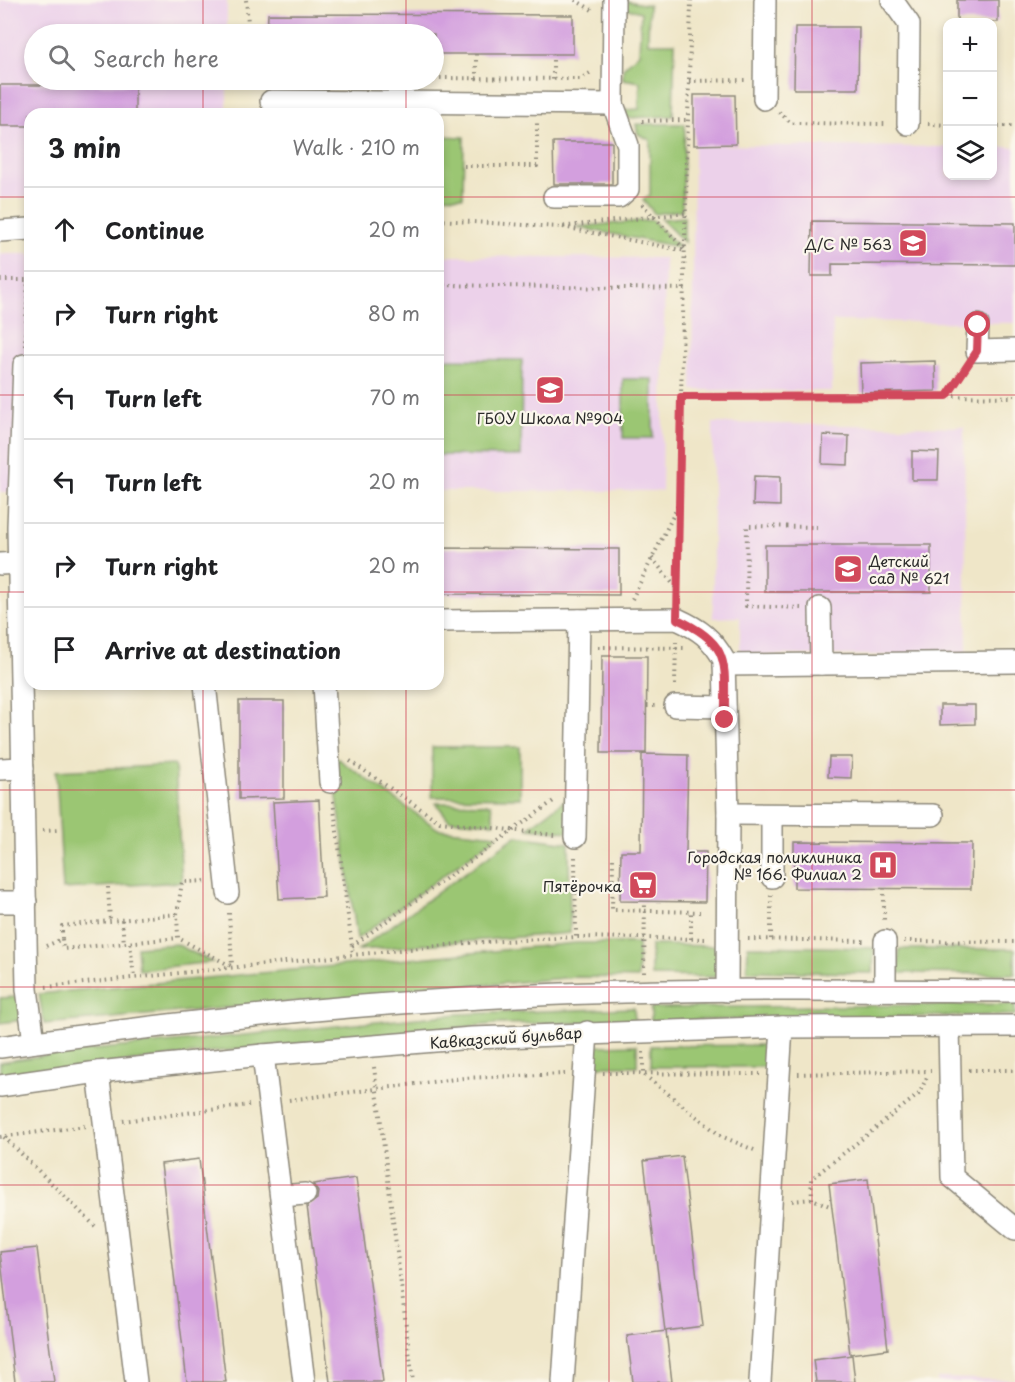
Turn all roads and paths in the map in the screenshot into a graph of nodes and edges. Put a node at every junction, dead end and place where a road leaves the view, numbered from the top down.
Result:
1 (246, 0) edge
2 (575, 0) edge
3 (614, 0) edge
4 (691, 0) edge
5 (765, 0) edge
6 (892, 0) edge
7 (597, 20) dead end
8 (248, 24) edge
9 (476, 54) dead end
10 (553, 54) dead end
11 (596, 67) dead end
12 (444, 78) edge
13 (476, 78) junction
14 (553, 79) junction
15 (689, 81) junction
16 (764, 99) junction
17 (271, 101) dead end
18 (477, 103) junction
19 (545, 104) junction
20 (616, 113) junction
21 (689, 120) junction
22 (908, 124) junction
23 (943, 125) edge
24 (997, 126) edge
25 (1015, 126) edge
26 (464, 166) dead end
27 (628, 189) junction
28 (554, 197) dead end
29 (687, 213) junction
30 (654, 217) junction
31 (444, 220) edge
32 (560, 227) junction
33 (24, 230) edge
34 (0, 231) edge
35 (686, 251) junction
36 (0, 280) edge
37 (24, 280) edge
38 (444, 285) edge
39 (686, 289) junction
40 (978, 325) dead end
41 (1015, 350) edge
42 (977, 351) junction
43 (24, 365) edge
44 (947, 396) junction
45 (681, 397) junction
46 (1015, 397) edge
47 (679, 502) junction
48 (816, 527) dead end
49 (652, 558) junction
50 (9, 564) edge
51 (677, 590) junction
52 (820, 608) joint
53 (24, 619) edge
54 (677, 619) junction
55 (579, 620) junction
56 (621, 620) junction
57 (444, 621) edge
58 (578, 646) junction
59 (676, 648) junction
60 (721, 656) junction
61 (1015, 662) edge
62 (821, 664) junction
63 (24, 690) edge
64 (205, 690) edge
65 (324, 690) edge
66 (647, 706) dead end
67 (675, 706) junction
68 (725, 706) junction
69 (326, 744) junction
70 (23, 768) junction
71 (0, 769) edge
72 (330, 782) joint
73 (576, 786) junction
74 (728, 814) junction
75 (772, 815) junction
76 (933, 815) dead end
77 (514, 830) junction
78 (575, 837) junction
79 (613, 859) dead end
80 (771, 876) joint
81 (108, 887) dead end
82 (220, 887) junction
83 (884, 888) dead end
84 (26, 902) junction
85 (0, 903) edge
86 (692, 912) junction
87 (700, 912) dead end
88 (177, 914) junction
89 (122, 920) junction
90 (110, 921) junction
91 (178, 938) junction
92 (576, 938) junction
93 (62, 939) junction
94 (691, 939) junction
95 (727, 939) junction
96 (771, 939) dead end
97 (885, 941) joint
98 (130, 943) junction
99 (124, 944) junction
100 (352, 946) junction
101 (43, 948) dead end
102 (353, 954) junction
103 (232, 966) junction
104 (134, 977) junction
105 (38, 984) junction
106 (885, 990) junction
107 (728, 991) junction
108 (1015, 991) edge
109 (949, 1026) junction
110 (1015, 1026) edge
111 (782, 1027) junction
112 (587, 1032) junction
113 (34, 1042) junction
114 (0, 1047) edge
115 (371, 1048) junction
116 (263, 1055) junction
117 (1015, 1070) edge
118 (939, 1071) junction
119 (98, 1072) junction
120 (585, 1073) junction
121 (643, 1074) junction
122 (781, 1075) junction
123 (0, 1086) edge
124 (376, 1090) junction
125 (269, 1102) junction
126 (103, 1124) junction
127 (2, 1137) edge
128 (776, 1160) junction
129 (306, 1194) dead end
130 (281, 1196) junction
131 (812, 1199) junction
132 (773, 1202) junction
133 (832, 1207) dead end
134 (1015, 1229) edge
135 (118, 1238) junction
136 (136, 1382) edge
137 (304, 1382) edge
138 (413, 1382) edge
139 (563, 1382) edge
140 (760, 1382) edge

1 - 8 path
2 - 7 path
3 - 20 street
4 - 15 path
5 - 16 street
6 - 22 street
9 - 13 path
10 - 14 path
11 - 14 path
12 - 13 path
13 - 14 path
13 - 18 path
14 - 19 path
15 - 16 path
15 - 21 path
16 - 22 path
17 - 18 street
18 - 19 street
19 - 20 street
19 - 26 path
20 - 21 path
20 - 27 street
21 - 29 path
22 - 23 path
24 - 25 path
27 - 28 street
27 - 30 path
29 - 30 path
29 - 35 path
30 - 32 path
30 - 35 path
31 - 32 path
32 - 35 path
33 - 34 street
35 - 39 path
36 - 37 path
38 - 39 path
39 - 45 path
40 - 42 street
41 - 42 street
42 - 44 path
43 - 50 street
44 - 45 path
44 - 46 path
45 - 47 path
47 - 49 path
47 - 51 path
48 - 52 path
49 - 51 path
49 - 56 path
50 - 53 street
51 - 54 path
52 - 62 street
54 - 56 street
54 - 59 path
54 - 60 street
55 - 56 street
55 - 57 street
55 - 58 street
58 - 59 path
58 - 73 street
59 - 60 path
59 - 67 path
60 - 62 street
60 - 68 street
61 - 62 street
63 - 70 street
64 - 82 street
65 - 69 street
66 - 67 path
67 - 68 street
68 - 74 street
69 - 72 street
69 - 77 path
70 - 71 street
70 - 84 street
72 - 100 path
73 - 77 path
73 - 78 street
74 - 75 street
74 - 95 street
75 - 76 street
75 - 80 street
77 - 78 path
77 - 100 path
78 - 92 path
79 - 86 path
80 - 96 path
81 - 90 path
82 - 88 path
82 - 103 path
83 - 97 path
84 - 85 street
84 - 105 street
86 - 87 path
86 - 94 path
88 - 89 path
88 - 91 path
89 - 90 path
89 - 99 path
90 - 93 path
91 - 98 path
91 - 103 path
92 - 94 path
92 - 102 path
93 - 99 path
93 - 101 path
94 - 95 path
95 - 107 street
97 - 106 street
98 - 99 path
98 - 104 path
100 - 102 path
102 - 103 path
103 - 104 path
104 - 105 path
105 - 113 street
106 - 107 street
106 - 108 street
107 - 113 street
109 - 110 street, Кавказский бульвар
109 - 111 street, Кавказский бульвар
109 - 118 street
111 - 112 street, Кавказский бульвар
111 - 122 street
112 - 115 street, Кавказский бульвар
112 - 120 street
113 - 114 street
115 - 116 street, Кавказский бульвар
115 - 124 path
116 - 119 street, Кавказский бульвар
116 - 125 street
117 - 118 path
118 - 122 path
118 - 131 path
118 - 134 street
119 - 123 street, Кавказский бульвар
119 - 126 street
120 - 121 path
120 - 124 path
120 - 139 street
121 - 122 path
121 - 128 path
122 - 128 street
124 - 125 path
124 - 138 path
125 - 126 path
125 - 130 street
126 - 127 path
126 - 135 street
127 - 135 path
128 - 132 street
129 - 130 street
130 - 137 street
131 - 132 path
131 - 133 path
132 - 140 street
135 - 136 street

